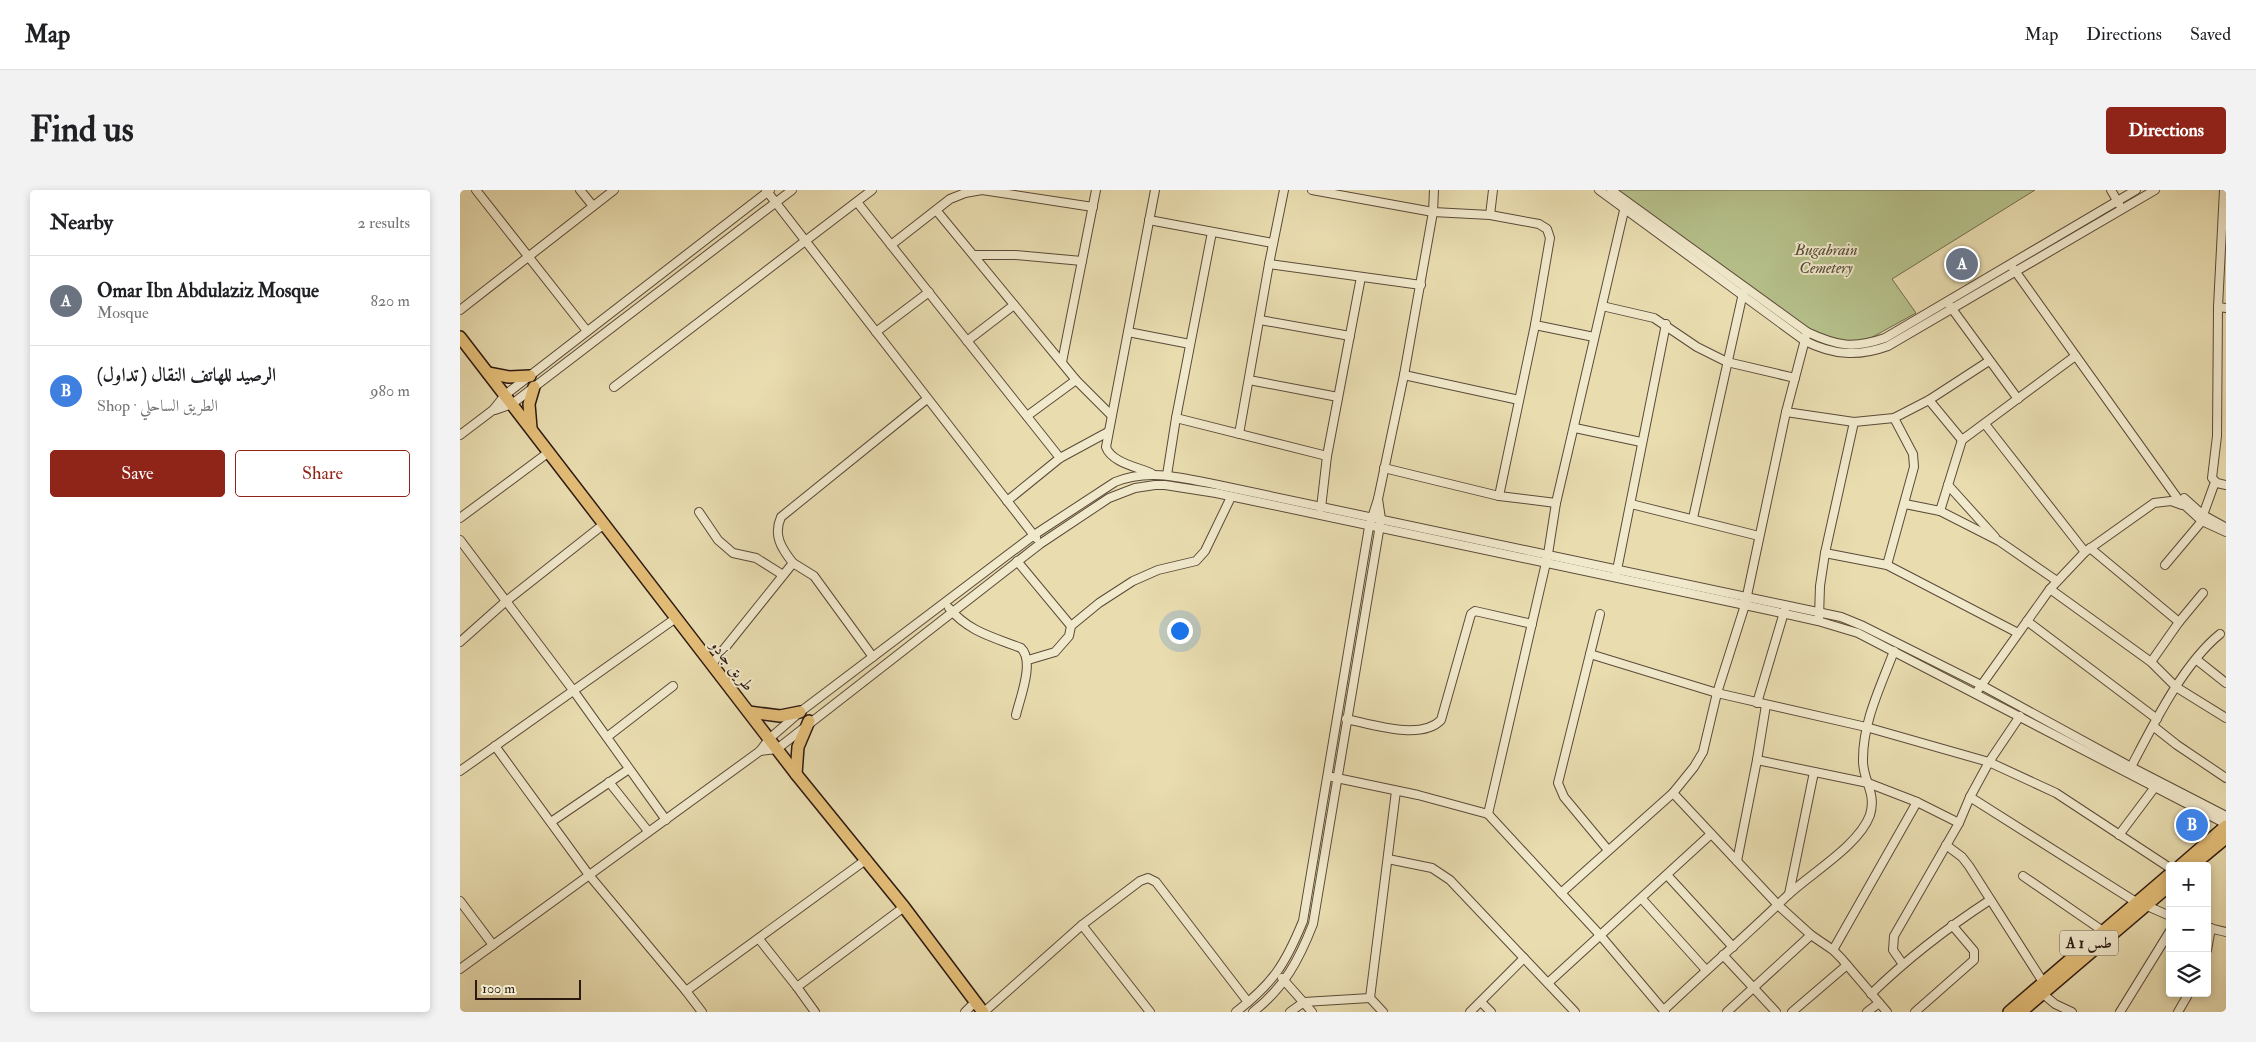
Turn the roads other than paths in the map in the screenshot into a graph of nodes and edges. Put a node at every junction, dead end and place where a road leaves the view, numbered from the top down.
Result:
1 (476, 190) edge
2 (580, 190) edge
3 (614, 190) edge
4 (792, 190) edge
5 (872, 190) edge
6 (1096, 190) edge
7 (1156, 190) edge
8 (1284, 190) edge
9 (1312, 190) edge
10 (1365, 190) edge
11 (1434, 190) edge
12 (1493, 190) edge
13 (1599, 190) edge
14 (1611, 190) edge
15 (2112, 190) edge
16 (2136, 190) edge
17 (2155, 190) edge
18 (2224, 190) edge
19 (768, 191) edge
20 (1363, 199) junction
21 (2117, 201) junction
22 (856, 202) junction
23 (775, 203) junction
24 (593, 206) junction
25 (1626, 206) junction
26 (1093, 207) junction
27 (2122, 209) junction
28 (936, 210) junction
29 (1433, 212) junction
30 (1490, 215) junction
31 (1149, 220) junction
32 (1212, 232) junction
33 (805, 240) junction
34 (1273, 243) junction
35 (891, 245) junction
36 (974, 255) junction
37 (529, 256) junction
38 (1082, 261) junction
39 (1269, 264) junction
40 (2013, 268) junction
41 (1361, 277) junction
42 (1421, 285) junction
43 (1745, 287) junction
44 (929, 292) junction
45 (1742, 296) junction
46 (1014, 305) junction
47 (1949, 305) junction
48 (1602, 306) junction
49 (2222, 308) edge
50 (460, 310) edge
51 (1260, 320) junction
52 (1666, 324) junction
53 (1534, 325) junction
54 (587, 331) junction
55 (876, 332) junction
56 (1128, 332) junction
57 (1807, 332) junction
58 (1350, 336) junction
59 (460, 337) edge
60 (1594, 337) junction
61 (967, 341) junction
62 (1805, 342) junction
63 (1190, 344) junction
64 (2217, 350) junction
65 (2226, 350) edge
66 (2074, 356) junction
67 (1990, 361) junction
68 (1062, 362) junction
69 (1727, 362) junction
70 (488, 373) junction
71 (1404, 375) junction
72 (530, 376) junction
73 (1795, 378) junction
74 (1076, 380) junction
75 (1249, 380) junction
76 (614, 386) dead end
77 (534, 387) junction
78 (2217, 395) junction
79 (2226, 396) edge
80 (1338, 397) junction
81 (927, 398) junction
82 (508, 399) junction
83 (2018, 399) junction
84 (1519, 400) junction
85 (1929, 400) junction
86 (1786, 412) junction
87 (1111, 415) junction
88 (1027, 416) junction
89 (1176, 418) junction
90 (1894, 418) junction
91 (1854, 422) junction
92 (1985, 424) junction
93 (1575, 428) junction
94 (532, 430) junction
95 (1108, 432) junction
96 (1239, 434) junction
97 (460, 435) edge
98 (2216, 436) junction
99 (2226, 437) edge
100 (1962, 440) junction
101 (1641, 442) junction
102 (549, 452) junction
103 (1327, 456) junction
104 (1060, 458) junction
105 (1384, 468) junction
106 (1154, 474) junction
107 (1167, 475) junction
108 (2215, 482) junction
109 (2226, 484) edge
110 (1948, 485) junction
111 (2170, 488) junction
112 (1499, 496) junction
113 (1231, 497) junction
114 (1378, 499) junction
115 (1007, 501) junction
116 (1556, 503) junction
117 (1631, 504) junction
118 (1905, 504) junction
119 (1321, 508) junction
120 (2187, 509) junction
121 (1940, 511) junction
122 (699, 512) dead end
123 (1371, 517) junction
124 (460, 518) edge
125 (1693, 518) junction
126 (2203, 518) junction
127 (1381, 519) junction
128 (604, 524) junction
129 (1369, 527) junction
130 (2226, 528) edge
131 (1379, 529) junction
132 (2226, 532) edge
133 (1034, 535) junction
134 (1759, 536) junction
135 (460, 540) edge
136 (1999, 541) junction
137 (1040, 544) junction
138 (2087, 550) junction
139 (1826, 553) junction
140 (1548, 554) junction
141 (1018, 561) junction
142 (793, 563) junction
143 (1546, 563) junction
144 (1887, 565) junction
145 (2166, 566) dead end
146 (1616, 574) junction
147 (783, 575) junction
148 (2057, 581) junction
149 (2050, 589) junction
150 (2203, 593) dead end
151 (505, 602) junction
152 (1745, 602) junction
153 (945, 603) junction
154 (1785, 610) junction
155 (952, 611) junction
156 (1600, 614) dead end
157 (1819, 617) junction
158 (676, 618) junction
159 (2027, 621) junction
160 (2179, 622) junction
161 (1532, 624) junction
162 (1071, 626) junction
163 (2018, 632) junction
164 (2220, 634) dead end
165 (460, 642) edge
166 (1894, 651) junction
167 (1590, 654) junction
168 (873, 657) junction
169 (1028, 660) junction
170 (2197, 660) junction
171 (2151, 662) junction
172 (712, 664) junction
173 (2226, 683) edge
174 (1981, 685) junction
175 (673, 686) dead end
176 (2176, 687) junction
177 (573, 690) junction
178 (1717, 693) junction
179 (1976, 694) junction
180 (1762, 704) junction
181 (749, 712) junction
182 (800, 712) junction
183 (1016, 715) dead end
184 (2020, 716) junction
185 (2226, 718) edge
186 (1346, 719) junction
187 (809, 722) junction
188 (2155, 722) junction
189 (1866, 727) junction
190 (607, 737) junction
191 (769, 739) junction
192 (495, 746) junction
193 (777, 749) junction
194 (760, 751) junction
195 (1757, 760) junction
196 (1989, 762) junction
197 (2131, 767) junction
198 (629, 769) junction
199 (460, 771) edge
200 (1814, 772) junction
201 (796, 774) junction
202 (1326, 776) junction
203 (1336, 778) junction
204 (2226, 778) edge
205 (609, 782) junction
206 (1868, 783) junction
207 (2155, 787) junction
208 (1396, 791) junction
209 (1673, 793) junction
210 (1970, 797) junction
211 (1917, 802) junction
212 (1488, 814) junction
213 (2226, 816) edge
214 (666, 820) junction
215 (550, 822) junction
216 (1959, 823) junction
217 (2226, 825) edge
218 (648, 831) junction
219 (1711, 834) junction
220 (2119, 835) junction
221 (2226, 838) edge
222 (1946, 845) junction
223 (1608, 850) junction
224 (867, 859) junction
225 (1388, 859) junction
226 (1737, 862) junction
227 (2184, 862) edge
228 (2197, 862) edge
229 (2166, 865) edge
230 (590, 875) junction
231 (1667, 875) junction
232 (2023, 876) dead end
233 (2166, 878) edge
234 (2166, 887) edge
235 (1561, 893) junction
236 (1789, 894) junction
237 (1642, 899) junction
238 (1990, 900) junction
239 (460, 901) edge
240 (2140, 903) junction
241 (1779, 906) junction
242 (904, 907) junction
243 (2166, 914) edge
244 (1082, 926) junction
245 (1952, 926) junction
246 (2211, 928) edge
247 (2103, 931) junction
248 (2226, 932) edge
249 (1600, 935) junction
250 (1811, 935) junction
251 (2166, 937) edge
252 (759, 939) junction
253 (493, 945) junction
254 (1733, 947) junction
255 (1833, 950) junction
256 (1723, 955) junction
257 (1524, 958) junction
258 (1902, 963) junction
259 (1847, 965) junction
260 (461, 967) edge
261 (1706, 970) junction
262 (1277, 972) junction
263 (1284, 980) junction
264 (2043, 982) junction
265 (1548, 983) junction
266 (798, 987) junction
267 (1754, 987) junction
268 (686, 992) junction
269 (1871, 994) junction
270 (2043, 994) junction
271 (2187, 997) edge
272 (1370, 998) junction
273 (975, 1002) junction
274 (1248, 1002) junction
275 (1304, 1002) junction
276 (1481, 1002) junction
277 (1879, 1003) junction
278 (1664, 1011) edge
279 (702, 1012) edge
280 (815, 1012) edge
281 (965, 1012) edge
282 (983, 1012) edge
283 (1150, 1012) edge
284 (1236, 1012) edge
285 (1253, 1012) edge
286 (1290, 1012) edge
287 (1312, 1012) edge
288 (1383, 1012) edge
289 (1470, 1012) edge
290 (1491, 1012) edge
291 (1575, 1012) edge
292 (1727, 1012) edge
293 (1776, 1012) edge
294 (1792, 1012) edge
295 (1867, 1012) edge
296 (1887, 1012) edge
297 (1915, 1012) edge
298 (2008, 1012) edge
299 (2021, 1012) edge
300 (2072, 1012) edge
301 (2120, 1012) edge
302 (2178, 1012) edge

1 - 37 street
2 - 24 street
3 - 24 street
4 - 23 street
5 - 22 street
6 - 26 street
7 - 31 street
8 - 34 street
9 - 20 street
10 - 20 street
11 - 29 street
12 - 30 street
13 - 25 street
14 - 25 street
15 - 21 street
16 - 21 street
17 - 27 street
18 - 49 street
19 - 23 street
19 - 54 street
20 - 29 street
21 - 27 street
21 - 40 street
22 - 33 street
22 - 35 street
23 - 33 street
23 - 77 street
24 - 37 street
25 - 43 street
25 - 45 street
25 - 48 street
26 - 28 street
26 - 38 street
27 - 40 street
28 - 35 street
28 - 36 street
29 - 30 street
29 - 42 street
30 - 53 street
31 - 32 street
31 - 56 street
32 - 34 street
32 - 63 street
33 - 55 street
33 - 76 street
34 - 39 street
35 - 44 street
36 - 38 street
36 - 46 street
37 - 50 street
37 - 54 street
38 - 68 street
39 - 41 street
39 - 51 street
40 - 47 street
40 - 66 street
41 - 42 street
41 - 58 street
42 - 71 street
43 - 45 street
43 - 57 street
44 - 55 street
44 - 61 street
45 - 62 street
45 - 69 street
46 - 61 street
46 - 68 street
47 - 57 street
47 - 62 street
47 - 67 street
48 - 52 street
48 - 60 street
49 - 64 street
51 - 58 street
51 - 75 street
52 - 69 street
52 - 101 street
53 - 60 street
53 - 84 street
54 - 72 street
55 - 81 street
56 - 63 street
56 - 87 street
57 - 62 street
58 - 80 street
59 - 70 highway, طريق جادو
60 - 93 street
61 - 88 street
62 - 73 street
63 - 89 street
64 - 65 street
64 - 78 street
66 - 83 street
66 - 111 street
67 - 83 street
67 - 85 street
68 - 74 street
69 - 73 street
69 - 125 street
70 - 72 highway
70 - 82 highway, طريق جادو
71 - 84 street
71 - 105 street
72 - 82 street
73 - 86 street
74 - 87 street
74 - 88 street
75 - 80 street
75 - 96 street
77 - 82 street
77 - 94 highway
78 - 79 street
78 - 98 street
80 - 103 street
81 - 115 street
81 - 142 street
82 - 94 highway, طريق جادو
82 - 97 street
83 - 92 street
84 - 112 street
85 - 90 street
85 - 100 street
86 - 91 street
86 - 134 street
87 - 95 street
88 - 104 street
89 - 96 street
89 - 107 street
90 - 91 street
90 - 118 street
91 - 139 street
92 - 100 street
92 - 138 street
93 - 101 street
93 - 116 street
94 - 102 highway, طريق جادو
95 - 104 street
95 - 106 street
96 - 103 street
98 - 99 street
98 - 108 street
100 - 110 street
101 - 117 street
102 - 124 street
102 - 128 highway, طريق جادو
103 - 119 street
104 - 115 street
105 - 112 street
105 - 114 street
106 - 107 street
106 - 133 street
107 - 119 street
108 - 109 street
108 - 126 street
110 - 121 street
110 - 136 street
111 - 120 street
111 - 126 street
112 - 116 street
113 - 129 street
113 - 137 street
113 - 162 street
114 - 123 street
114 - 127 street
115 - 133 street
116 - 140 street
117 - 125 street
117 - 146 street
118 - 121 street
118 - 144 street
119 - 123 street
120 - 126 street
120 - 138 street
121 - 136 street
122 - 147 street
123 - 127 street
123 - 129 street
125 - 134 street
126 - 130 street
126 - 132 street
126 - 145 street
127 - 131 street
127 - 140 street
128 - 151 street
128 - 158 highway, طريق جادو
129 - 131 street
129 - 202 street
131 - 143 street
131 - 186 street
133 - 137 street
133 - 153 street
134 - 152 street
135 - 151 street
136 - 148 street
137 - 141 street
138 - 148 street
138 - 160 street
139 - 144 street
139 - 157 street
140 - 143 street
140 - 146 street
141 - 155 street
141 - 162 street
142 - 147 street
142 - 168 street
143 - 146 street
143 - 161 street
144 - 163 street
146 - 152 street
147 - 172 street
148 - 149 street
149 - 159 street
149 - 171 street
150 - 160 street
151 - 165 street
151 - 177 street
152 - 154 street
152 - 178 street
153 - 155 street
153 - 168 street
154 - 157 street
154 - 180 street
155 - 169 street
155 - 187 street
156 - 167 street
157 - 166 street
157 - 174 street
158 - 172 highway, طريق جادو
158 - 177 street
159 - 163 street
159 - 188 street
160 - 171 street
161 - 186 street
161 - 212 street
162 - 169 street
163 - 174 street
164 - 170 street
166 - 179 street
166 - 189 street
167 - 178 street
167 - 223 street
168 - 182 street
169 - 183 street
170 - 173 street
170 - 176 street
171 - 176 street
172 - 181 highway, طريق جادو
174 - 179 street
174 - 197 street
175 - 190 street
176 - 185 street
176 - 188 street
177 - 190 street
177 - 192 street
178 - 180 street
178 - 209 street
179 - 184 street
180 - 189 street
180 - 195 street
181 - 182 highway
181 - 191 highway, طريق جادو
182 - 191 street
184 - 196 street
184 - 207 street
186 - 203 street
187 - 193 street
187 - 201 highway
188 - 197 street
188 - 204 street
189 - 196 street
189 - 206 street
190 - 198 street
191 - 193 highway, طريق جادو
191 - 194 street
192 - 199 street
192 - 215 street
193 - 194 street
193 - 201 highway, طريق جادو
194 - 214 street
195 - 200 street
195 - 226 street
196 - 210 street
196 - 220 street
197 - 213 street
198 - 205 street
198 - 214 street
200 - 206 street
200 - 236 street
201 - 224 highway, طريق جادو
202 - 203 street
202 - 262 street
203 - 208 street
203 - 263 street
205 - 215 street
205 - 218 street
206 - 211 street
206 - 236 street
207 - 217 street
207 - 220 street
208 - 212 street
208 - 225 street
209 - 219 street
209 - 223 street
210 - 216 street
210 - 240 street
211 - 216 street
211 - 255 street
212 - 235 street
214 - 218 street
215 - 230 street
216 - 222 street
217 - 227 highway
218 - 230 street
219 - 226 street
219 - 231 street
220 - 229 street
221 - 228 highway
222 - 238 street
222 - 258 street
223 - 235 street
224 - 242 highway, طريق جادو
224 - 252 street
225 - 257 street
225 - 272 street
226 - 241 street
230 - 253 street
230 - 268 street
231 - 237 street
231 - 254 street
232 - 247 street
233 - 240 highway, A 1 طس
234 - 240 highway, A 1 طس
235 - 249 street
236 - 241 street
237 - 249 street
237 - 261 street
238 - 245 street
238 - 264 street
239 - 253 street
240 - 243 street
240 - 247 highway, A 1 طس
240 - 270 highway, A 1 طس
241 - 250 street
241 - 254 street
242 - 266 street
242 - 273 highway, طريق جادو
244 - 274 street
244 - 282 street
244 - 283 street
245 - 258 street
245 - 297 street
246 - 248 street
247 - 264 highway, A 1 طس
249 - 265 street
249 - 278 street
250 - 255 street
250 - 267 street
251 - 301 street
252 - 266 street
252 - 268 street
253 - 260 street
254 - 256 street
255 - 259 street
256 - 261 street
256 - 267 street
257 - 265 street
257 - 276 street
258 - 269 street
259 - 269 street
259 - 294 street
261 - 278 street
262 - 263 street
262 - 274 street
263 - 275 street
263 - 285 street
264 - 298 highway, A 1 طس
265 - 291 street
266 - 280 street
267 - 292 street
267 - 293 street
268 - 279 street
269 - 277 street
270 - 299 highway, A 1 طس
270 - 300 street
271 - 302 street
272 - 275 street
272 - 288 street
273 - 281 street
273 - 282 highway, طريق جادو
274 - 284 street
275 - 286 street
275 - 287 street
276 - 289 street
276 - 290 street
277 - 295 street
277 - 296 street

